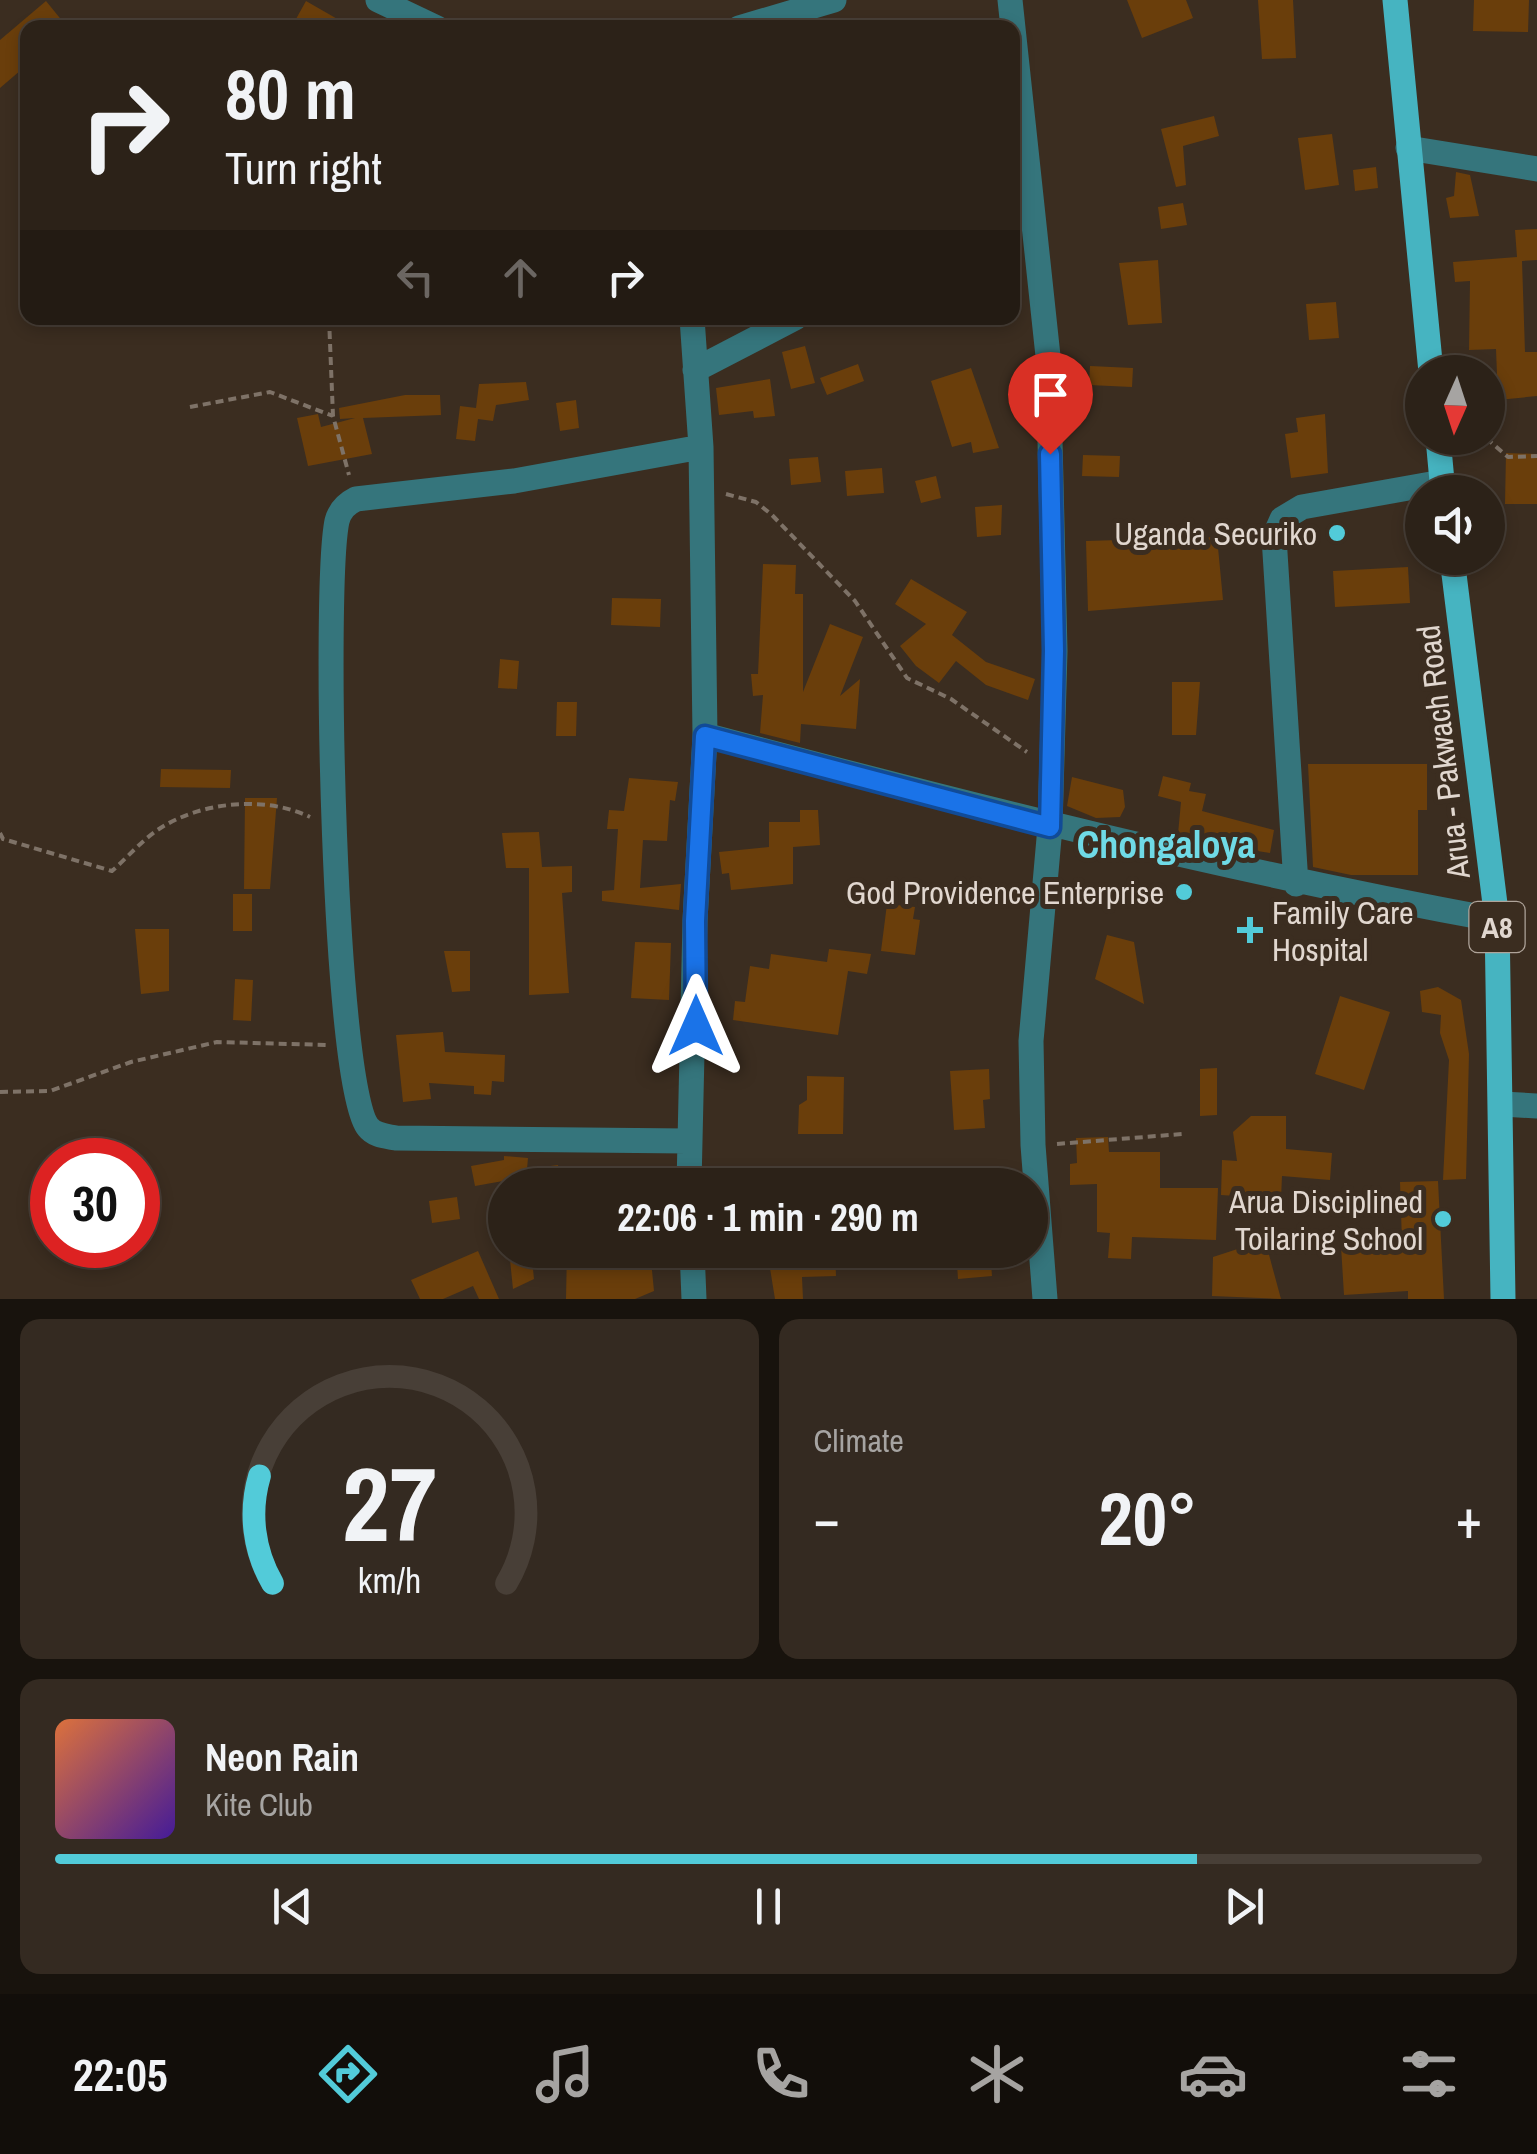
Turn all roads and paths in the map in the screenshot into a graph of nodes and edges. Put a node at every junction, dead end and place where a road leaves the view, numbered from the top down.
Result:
1 (378, 0) edge
2 (834, 0) edge
3 (1395, 0) edge
4 (420, 20) edge
5 (767, 20) edge
6 (1408, 148) junction
7 (1020, 168) edge
8 (1537, 168) edge
9 (1022, 201) edge
10 (329, 325) edge
11 (692, 325) edge
12 (781, 325) edge
13 (1429, 355) edge
14 (694, 370) junction
15 (190, 407) dead end
16 (333, 416) junction
17 (701, 447) junction
18 (1505, 454) edge
19 (1537, 456) edge
20 (702, 490) junction
21 (1405, 492) edge
22 (356, 498) junction
23 (1454, 575) edge
24 (705, 736) junction
25 (1050, 770) junction
26 (1050, 827) junction
27 (336, 830) junction
28 (0, 833) edge
29 (1296, 884) junction
30 (1497, 920) junction
31 (348, 1046) junction
32 (0, 1092) edge
33 (1502, 1104) junction
34 (1537, 1106) edge
35 (1182, 1134) dead end
36 (688, 1141) junction
37 (1033, 1146) junction
38 (689, 1168) edge
39 (693, 1268) edge
40 (694, 1299) edge
41 (1045, 1299) edge
42 (1503, 1299) edge

1 - 4 street
2 - 5 street
3 - 6 main road
6 - 8 street
6 - 13 main road
7 - 9 street
9 - 25 street
10 - 16 path
11 - 14 street
12 - 14 street
14 - 17 street
15 - 16 path
16 - 22 path
17 - 20 street
17 - 22 street
18 - 19 path
20 - 24 street
20 - 25 path
21 - 29 street
22 - 27 street
23 - 30 main road, Arua - Pakwach Road / A8
24 - 26 street
24 - 36 street
25 - 26 street
26 - 29 street
26 - 37 street
27 - 28 path
27 - 31 street
29 - 30 street
30 - 33 main road, Arua - Pakwach Road / A8
31 - 32 path
31 - 36 street
33 - 34 street
33 - 42 main road, Arua - Pakwach Road / A8
35 - 37 path
36 - 38 street
37 - 41 street
39 - 40 street

